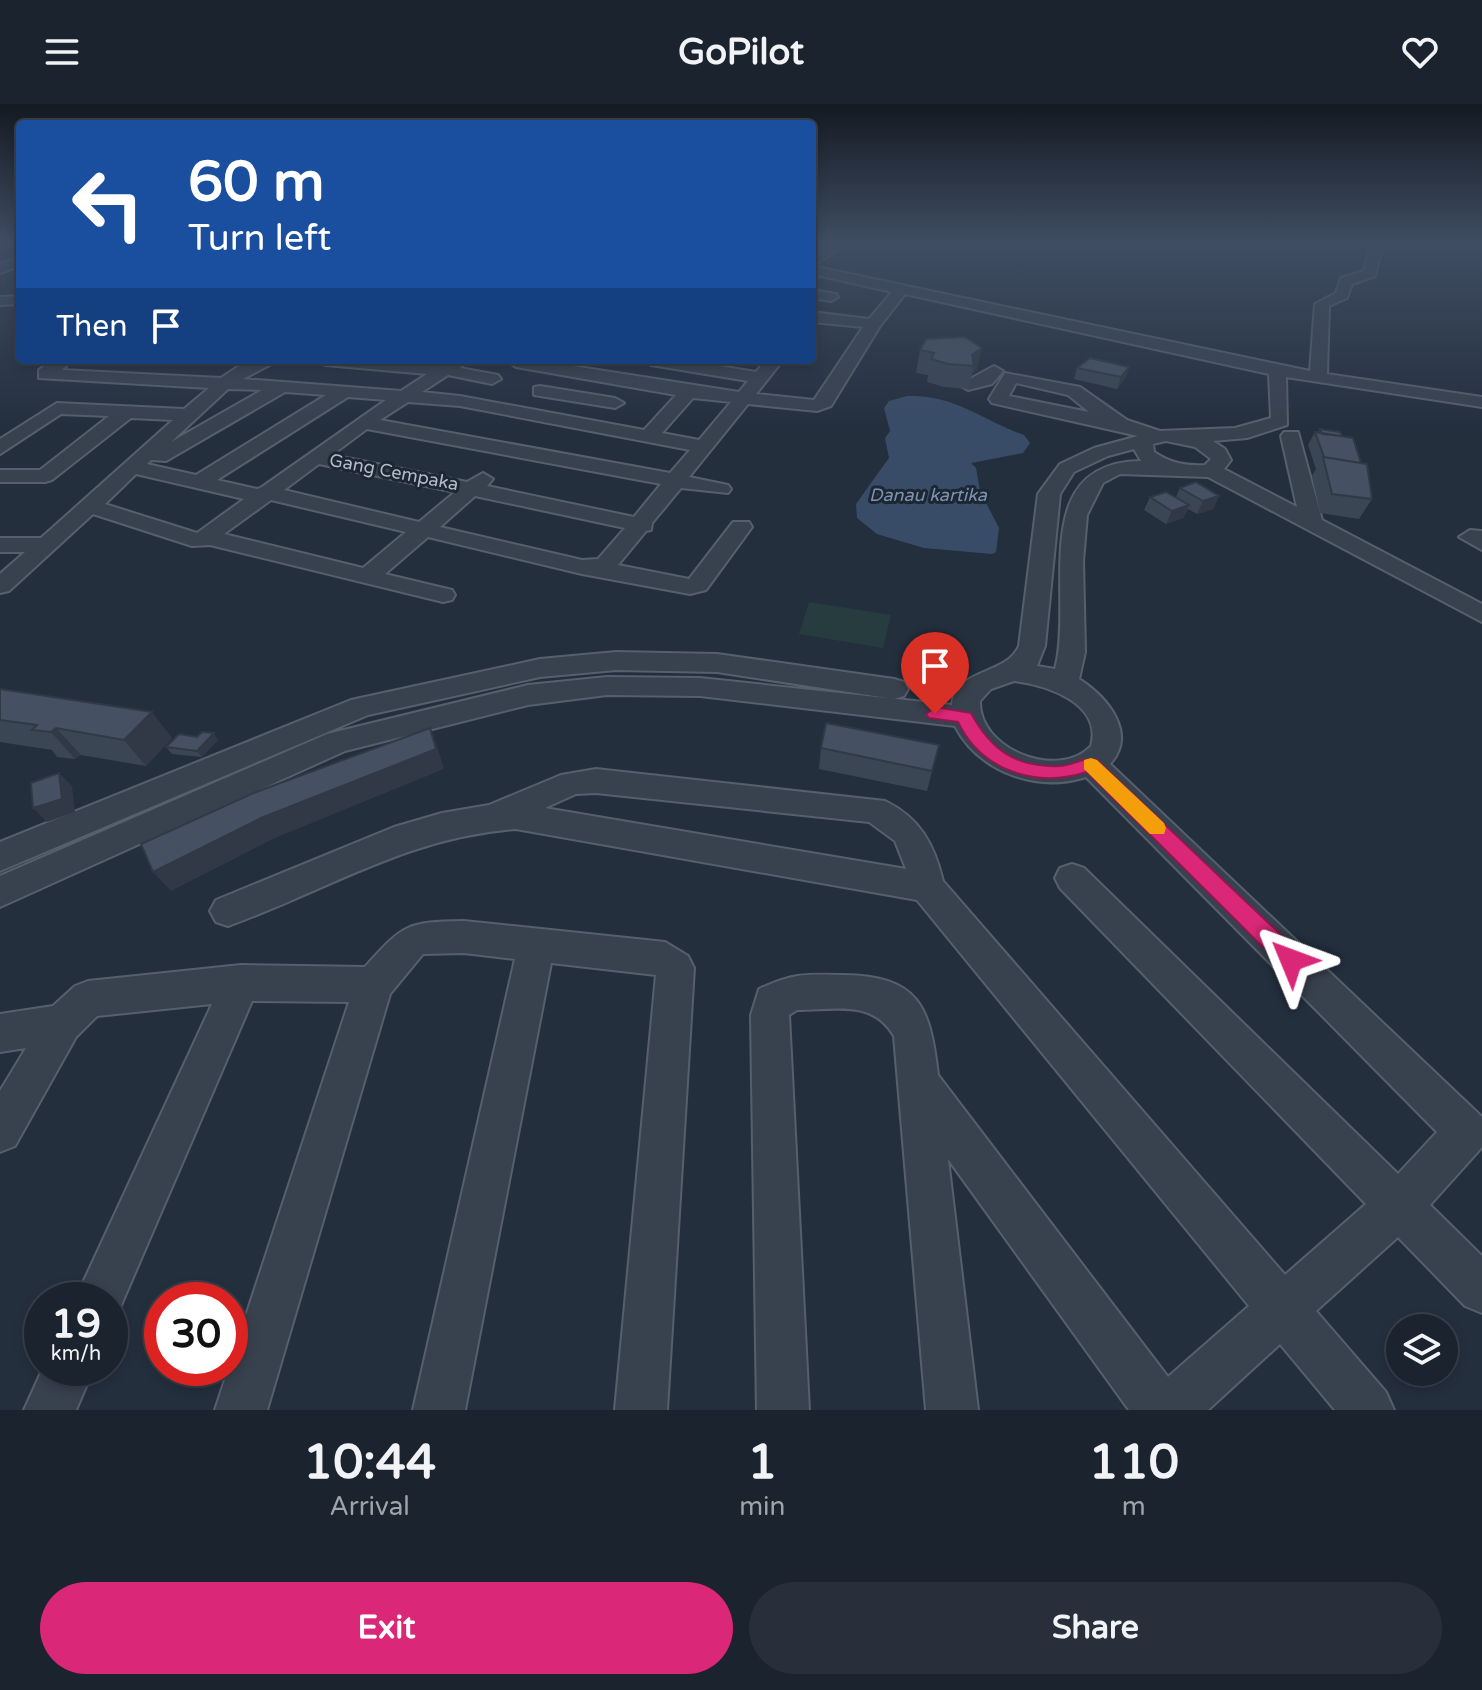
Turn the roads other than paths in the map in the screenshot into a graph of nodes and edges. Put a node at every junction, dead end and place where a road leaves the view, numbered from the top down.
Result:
1 (889, 305) edge
2 (971, 305) edge
3 (1322, 305) edge
4 (816, 317) edge
5 (873, 324) junction
6 (59, 364) edge
7 (258, 364) edge
8 (514, 364) edge
9 (531, 364) edge
10 (655, 364) edge
11 (681, 364) edge
12 (772, 364) edge
13 (453, 365) edge
14 (1008, 371) junction
15 (565, 372) junction
16 (1285, 372) junction
17 (762, 378) junction
18 (1318, 378) junction
19 (492, 379) junction
20 (638, 383) junction
21 (223, 384) junction
22 (946, 384) edge
23 (968, 385) junction
24 (282, 386) junction
25 (345, 391) junction
26 (689, 392) junction
27 (1001, 394) junction
28 (407, 396) junction
29 (744, 400) junction
30 (460, 401) junction
31 (1482, 402) edge
32 (615, 403) junction
33 (1074, 406) junction
34 (126, 412) junction
35 (186, 415) junction
36 (552, 420) junction
37 (363, 423) junction
38 (590, 427) junction
39 (1178, 436) junction
40 (1291, 436) junction
41 (648, 437) junction
42 (1149, 440) junction
43 (705, 447) junction
44 (0, 448) edge
45 (513, 452) junction
46 (315, 457) junction
47 (1216, 465) junction
48 (134, 467) junction
49 (1173, 469) junction
50 (0, 476) edge
51 (203, 480) junction
52 (676, 481) junction
53 (473, 488) junction
54 (721, 489) dead end
55 (263, 494) junction
56 (90, 506) junction
57 (1312, 523) junction
58 (643, 525) junction
59 (741, 527) dead end
60 (421, 530) junction
61 (206, 537) junction
62 (0, 545) edge
63 (47, 545) junction
64 (598, 568) junction
65 (368, 576) junction
66 (0, 586) edge
67 (443, 595) dead end
68 (1482, 614) edge
69 (1013, 672) junction
70 (1064, 682) junction
71 (965, 708) junction
72 (1091, 764) junction
73 (494, 816) junction
74 (0, 857) edge
75 (1072, 878) dead end
76 (927, 887) junction
77 (0, 892) edge
78 (228, 911) dead end
79 (536, 947) junction
80 (241, 983) junction
81 (374, 985) junction
82 (62, 1024) junction
83 (0, 1033) edge
84 (915, 1079) junction
85 (0, 1131) edge
86 (1474, 1139) edge
87 (1399, 1205) junction
88 (107, 1282) edge
89 (1482, 1289) edge
90 (1282, 1306) junction
91 (61, 1386) edge
92 (50, 1410) edge
93 (241, 1410) edge
94 (439, 1410) edge
95 (641, 1410) edge
96 (783, 1410) edge
97 (952, 1410) edge
98 (1161, 1410) edge
99 (1169, 1410) edge
100 (1368, 1410) edge

1 - 5 street
2 - 16 street
3 - 18 street
4 - 5 street
5 - 29 street
6 - 21 street
7 - 21 street
8 - 19 street
9 - 15 street
10 - 20 street
11 - 17 street
12 - 17 street
13 - 19 street
13 - 28 street
14 - 23 street
14 - 27 street
14 - 33 street
15 - 20 street
15 - 32 street
16 - 18 street
16 - 39 street
16 - 40 street
17 - 29 street
18 - 31 street
19 - 30 street
20 - 26 street
20 - 32 street
21 - 24 street
21 - 35 street
22 - 23 street
23 - 27 street
24 - 25 street
24 - 48 street
25 - 28 street
25 - 51 street
26 - 29 street
26 - 41 street
27 - 33 street
28 - 30 street
28 - 37 street
29 - 43 street
30 - 36 street
32 - 38 street
33 - 42 street
34 - 35 street
34 - 44 street
34 - 50 street
35 - 48 street
36 - 38 street
36 - 45 street
37 - 45 street
37 - 46 street
38 - 41 street
39 - 42 street
39 - 47 street
40 - 47 street
40 - 57 street
41 - 43 street
42 - 49 street
42 - 69 street
43 - 52 street
45 - 52 street
45 - 53 street
46 - 53 street, Gang Cempaka
46 - 55 street
47 - 49 street
47 - 57 street
48 - 51 street
48 - 56 street
49 - 70 street
51 - 55 street
52 - 54 street
52 - 58 street
53 - 58 street, Gang Cempaka
53 - 60 street
55 - 60 street
55 - 61 street
56 - 61 street
56 - 63 street
57 - 68 street
58 - 64 street
59 - 64 street
60 - 64 street
60 - 65 street
61 - 65 street
62 - 63 street
63 - 66 street
65 - 67 street
69 - 70 street
69 - 71 street
70 - 72 street
71 - 72 street
71 - 74 street
71 - 77 street
72 - 86 street
73 - 76 street
73 - 76 street
73 - 78 street
75 - 87 street
76 - 90 street
79 - 81 street
79 - 94 street
79 - 95 street
80 - 81 street
80 - 82 street
80 - 88 street
81 - 93 street
82 - 83 street
82 - 85 street
84 - 96 street
84 - 97 street
84 - 98 street
86 - 87 street
87 - 89 street
87 - 90 street
90 - 99 street
90 - 100 street
91 - 92 street

